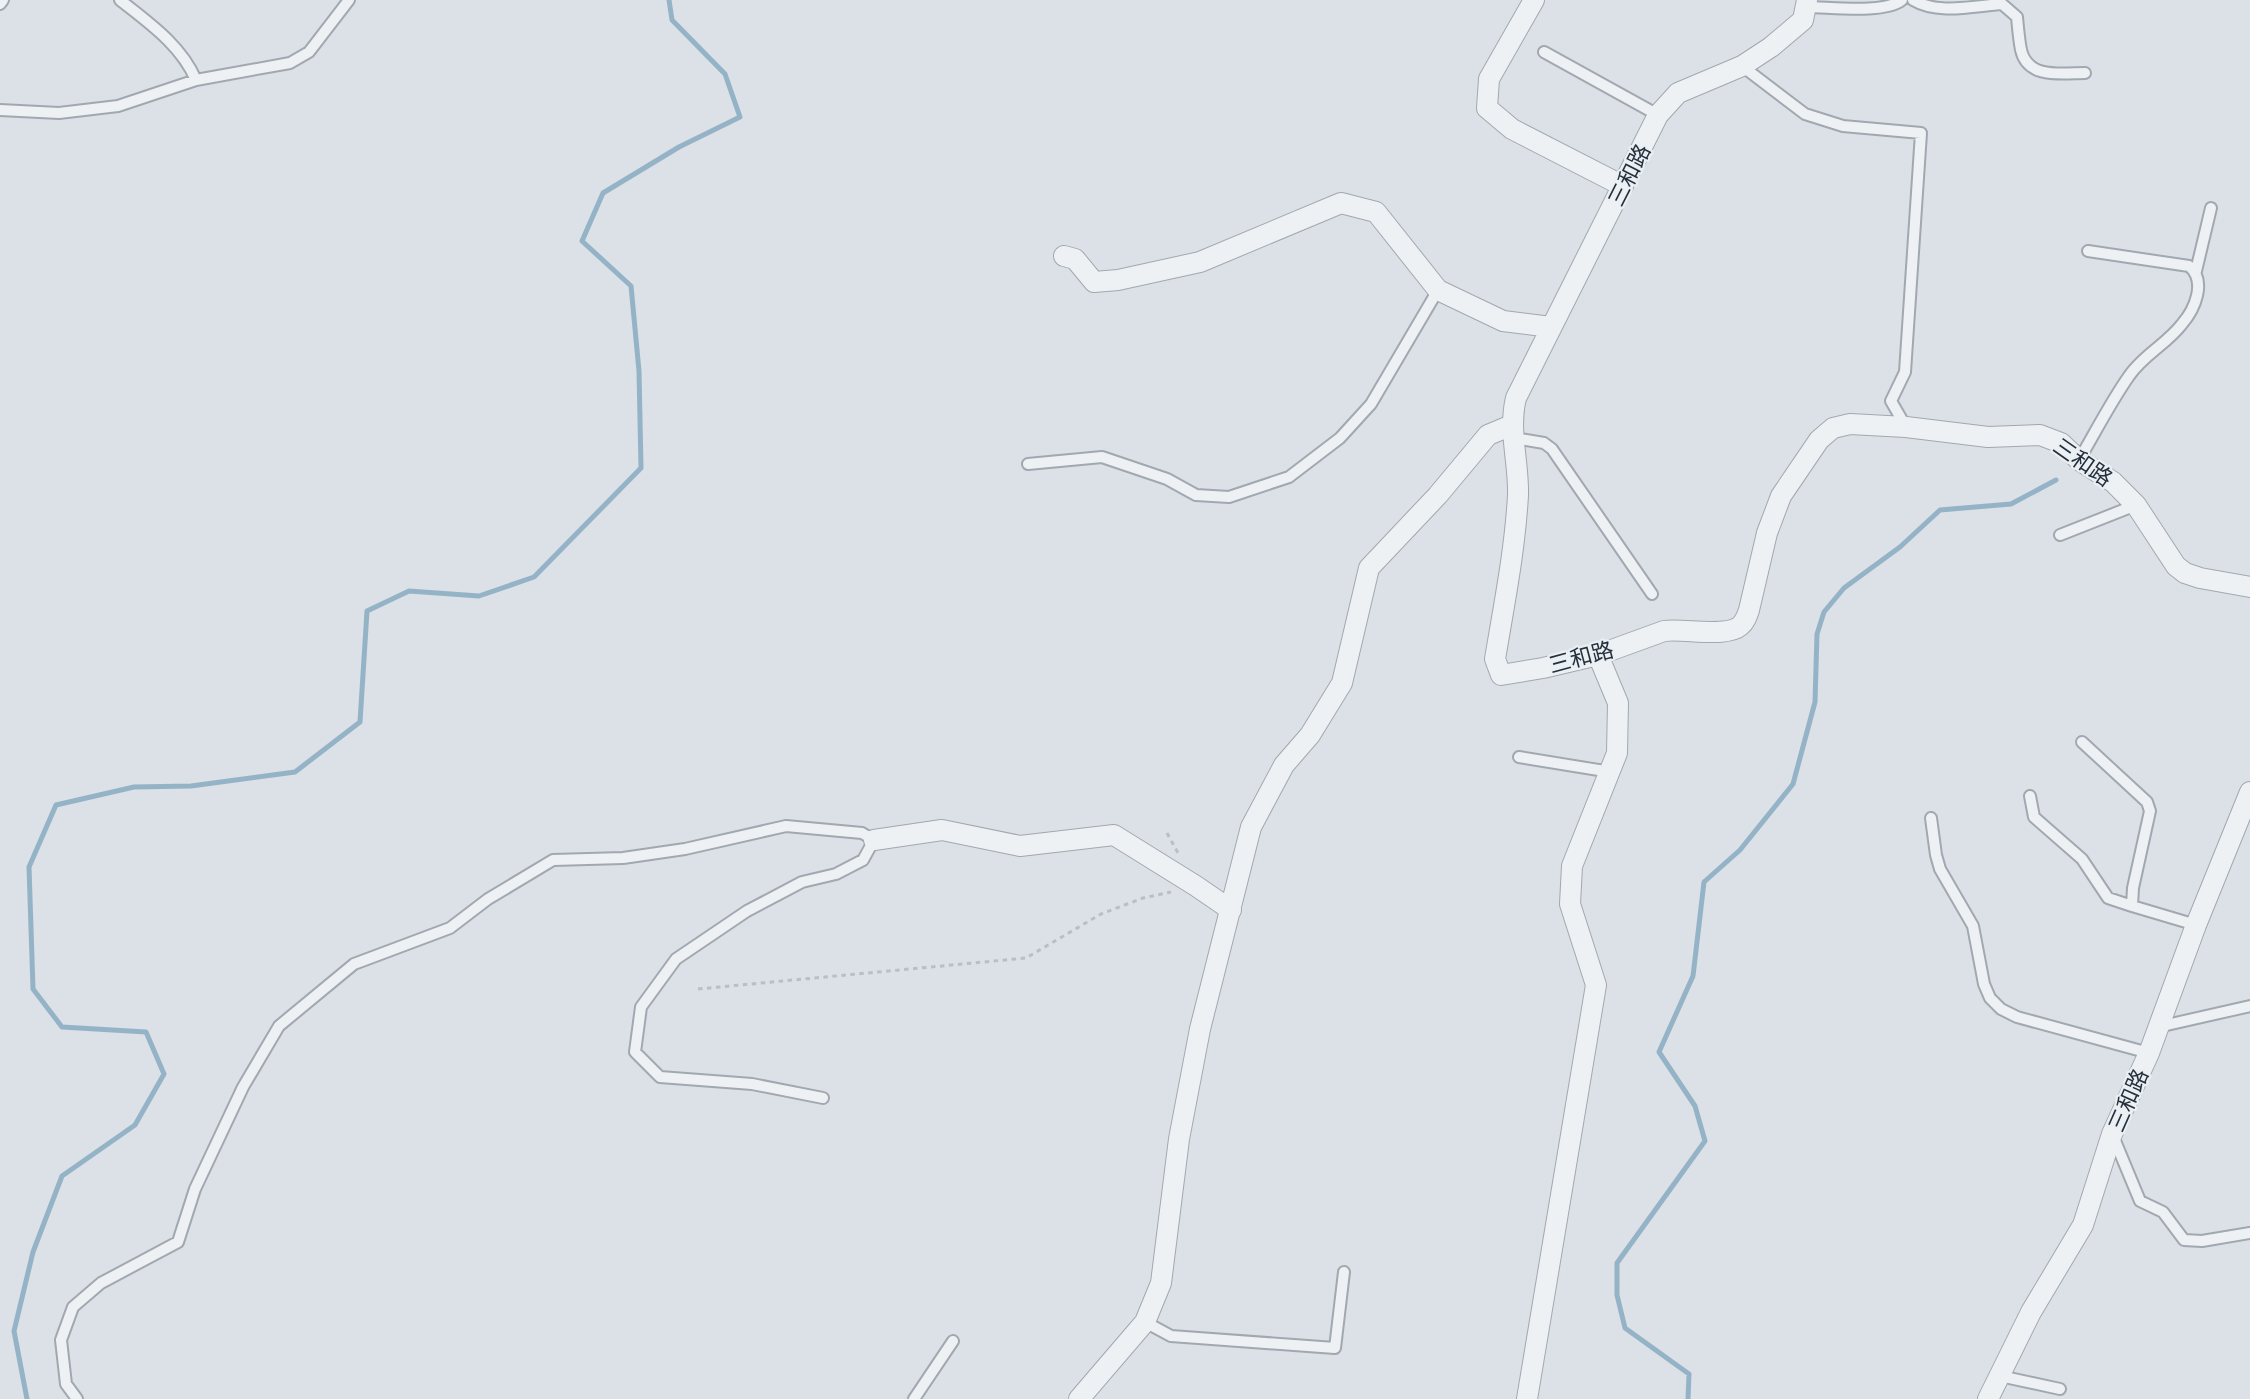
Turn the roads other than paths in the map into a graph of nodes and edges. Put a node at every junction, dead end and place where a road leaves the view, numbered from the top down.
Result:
1 (3, 0) edge
2 (120, 0) edge
3 (349, 0) edge
4 (1534, 0) edge
5 (1902, 0) edge
6 (1912, 0) edge
7 (1807, 3) edge
8 (0, 4) edge
9 (1544, 52) dead end
10 (1742, 66) junction
11 (2085, 73) dead end
12 (196, 80) junction
13 (0, 110) edge
14 (1658, 115) junction
15 (1623, 186) junction
16 (2211, 208) dead end
17 (2088, 251) dead end
18 (1064, 256) dead end
19 (2196, 271) junction
20 (1438, 290) junction
21 (1551, 327) junction
22 (1906, 427) junction
23 (1513, 432) junction
24 (2079, 460) junction
25 (1028, 465) dead end
26 (2136, 505) junction
27 (2060, 535) dead end
28 (2250, 587) edge
29 (1652, 594) dead end
30 (1598, 655) junction
31 (2082, 742) dead end
32 (1519, 757) dead end
33 (1611, 772) junction
34 (2250, 792) edge
35 (2030, 796) dead end
36 (1931, 818) dead end
37 (874, 840) junction
38 (2132, 906) junction
39 (1231, 910) junction
40 (2196, 925) junction
41 (2250, 1006) edge
42 (2158, 1027) junction
43 (2149, 1053) junction
44 (823, 1098) dead end
45 (2112, 1134) junction
46 (2250, 1233) edge
47 (1344, 1272) dead end
48 (1145, 1322) junction
49 (953, 1341) dead end
50 (2000, 1376) junction
51 (2060, 1389) dead end
52 (77, 1399) edge
53 (914, 1399) edge
54 (1079, 1399) edge
55 (1527, 1399) edge
56 (1988, 1399) edge

1 - 8 lane
2 - 12 lane
3 - 12 lane
4 - 15 street
5 - 7 lane, 三和路
6 - 11 lane
7 - 10 street, 三和路
9 - 14 lane
10 - 14 street, 三和路
10 - 22 lane
12 - 13 lane
14 - 15 street, 三和路
15 - 21 street, 三和路
16 - 19 lane
17 - 19 lane
18 - 20 street
19 - 24 lane
20 - 21 street
20 - 25 lane
21 - 23 street, 三和路
22 - 24 street, 三和路
22 - 30 street, 三和路
23 - 29 lane
23 - 30 street, 三和路
23 - 39 street
24 - 26 street, 三和路
26 - 27 lane
26 - 28 street, 三和路
30 - 33 street
31 - 38 lane
32 - 33 lane
33 - 55 street
34 - 40 street, 三和路
35 - 38 lane
36 - 43 lane
37 - 39 street
37 - 44 lane
37 - 52 lane
38 - 40 lane
39 - 48 street
40 - 42 street, 三和路
41 - 42 lane
42 - 43 street, 三和路
43 - 45 street, 三和路
45 - 46 lane
45 - 50 street, 三和路
47 - 48 lane
48 - 54 street
49 - 53 lane
50 - 51 lane
50 - 56 street, 三和路

